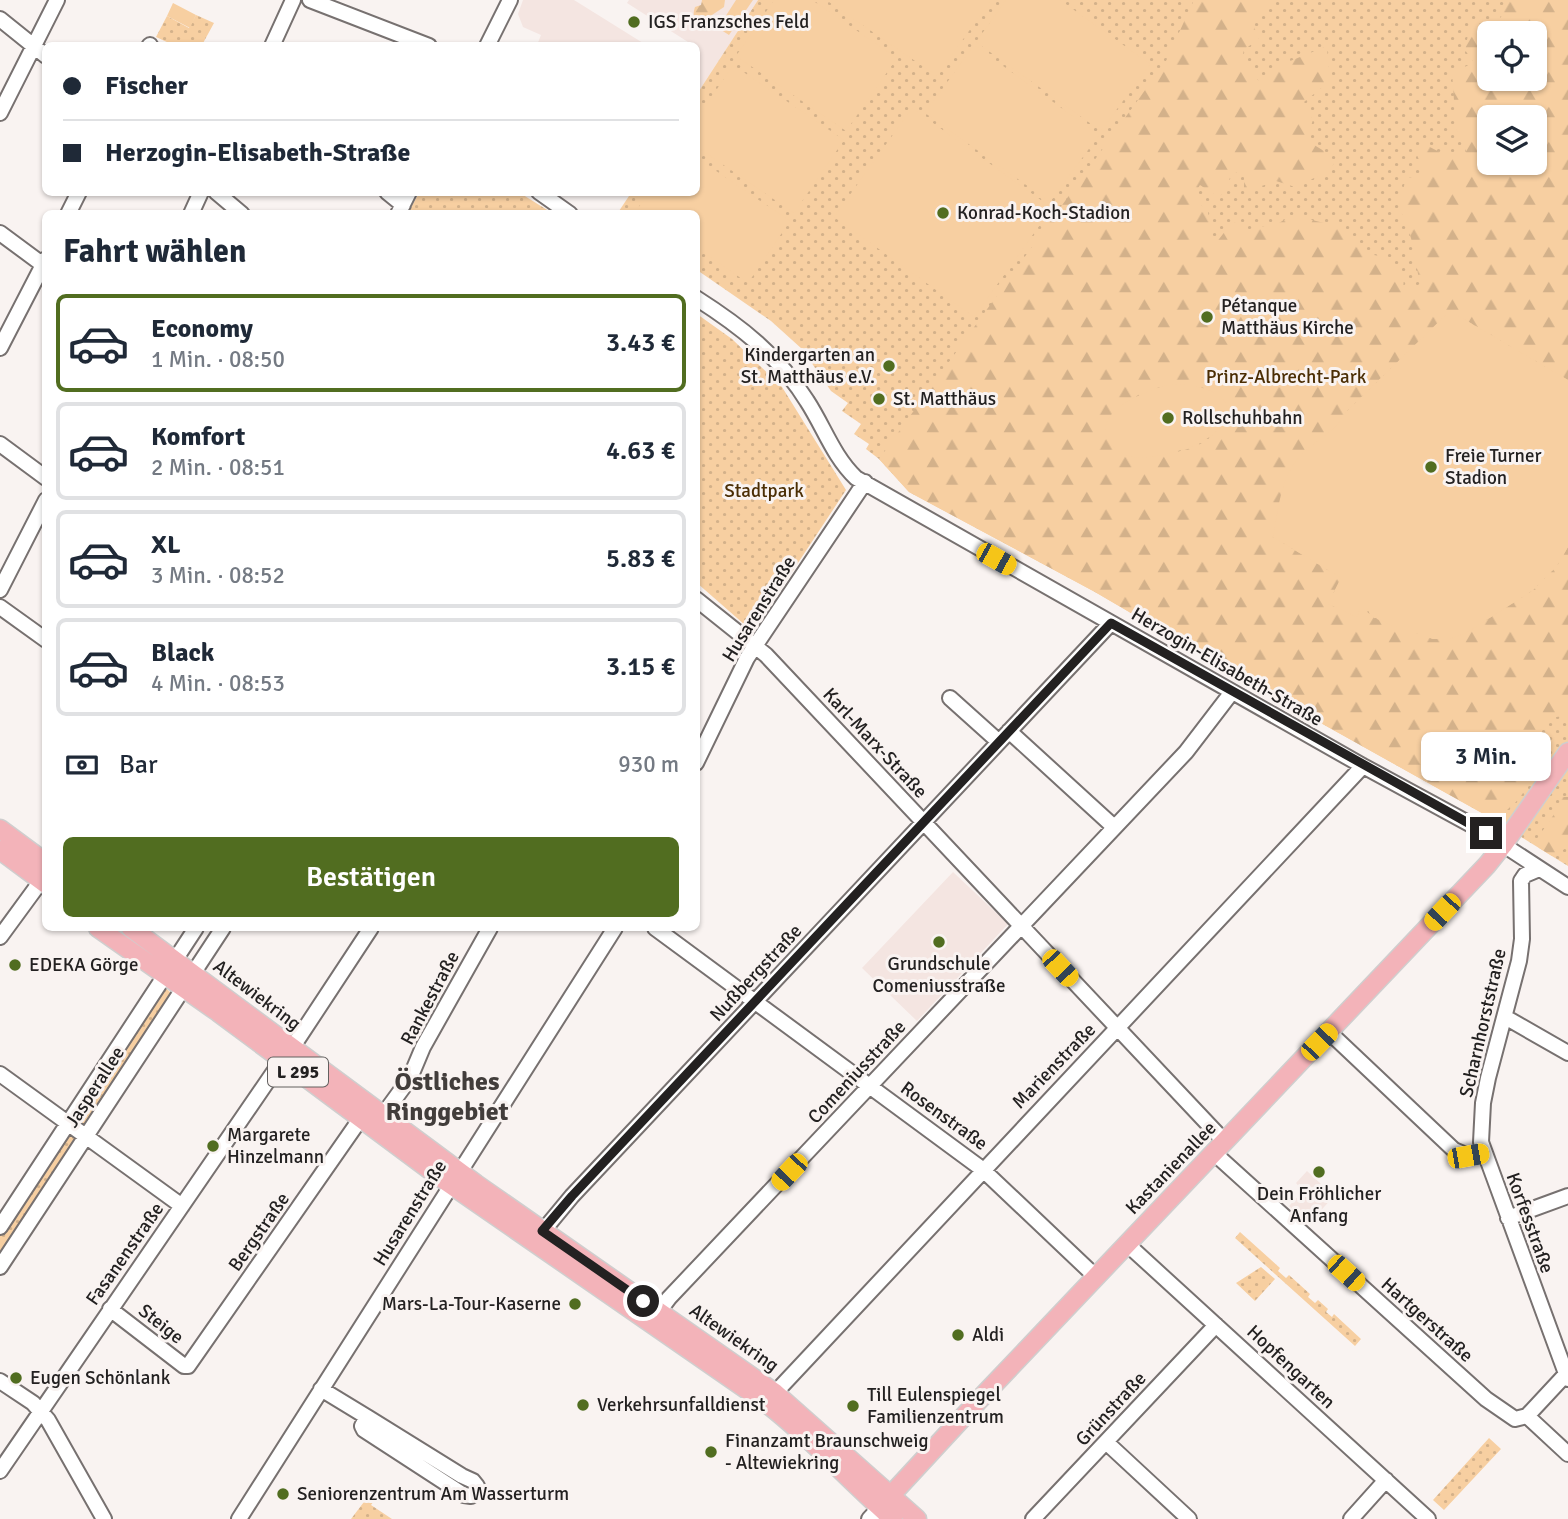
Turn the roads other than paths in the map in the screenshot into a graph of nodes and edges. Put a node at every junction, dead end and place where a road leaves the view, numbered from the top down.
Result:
1 (57, 0) edge
2 (293, 0) edge
3 (310, 0) edge
4 (510, 0) edge
5 (0, 19) edge
6 (274, 42) edge
7 (419, 42) edge
8 (489, 42) edge
9 (33, 46) junction
10 (42, 53) edge
11 (0, 113) edge
12 (221, 196) edge
13 (545, 196) edge
14 (237, 210) edge
15 (564, 210) edge
16 (0, 233) edge
17 (42, 261) edge
18 (42, 269) edge
19 (700, 301) edge
20 (0, 348) edge
21 (0, 444) edge
22 (42, 475) edge
23 (865, 482) junction
24 (42, 508) edge
25 (0, 590) edge
26 (700, 602) edge
27 (0, 607) edge
28 (1111, 623) junction
29 (42, 637) edge
30 (755, 646) junction
31 (1232, 692) junction
32 (950, 698) dead end
33 (1009, 731) junction
34 (999, 742) junction
35 (1568, 751) edge
36 (700, 755) edge
37 (1363, 766) junction
38 (1568, 766) edge
39 (923, 822) junction
40 (1114, 827) junction
41 (0, 830) edge
42 (1503, 845) junction
43 (0, 850) edge
44 (1539, 869) junction
45 (42, 874) edge
46 (42, 875) edge
47 (42, 879) edge
48 (1568, 887) edge
49 (1021, 926) junction
50 (102, 931) edge
51 (135, 931) edge
52 (194, 931) edge
53 (221, 931) edge
54 (369, 931) edge
55 (485, 931) edge
56 (613, 931) edge
57 (659, 931) edge
58 (0, 937) edge
59 (175, 960) junction
60 (164, 975) junction
61 (189, 981) junction
62 (755, 1001) junction
63 (1505, 1017) junction
64 (1117, 1028) junction
65 (1329, 1032) junction
66 (1568, 1053) edge
67 (287, 1054) junction
68 (0, 1074) edge
69 (870, 1086) junction
70 (383, 1115) junction
71 (360, 1118) junction
72 (67, 1124) junction
73 (85, 1137) junction
74 (1220, 1148) junction
75 (1484, 1153) junction
76 (982, 1169) junction
77 (455, 1178) junction
78 (1568, 1196) edge
79 (182, 1206) junction
80 (1508, 1218) junction
81 (0, 1227) edge
82 (542, 1231) junction
83 (1127, 1244) junction
84 (0, 1267) edge
85 (1096, 1277) junction
86 (110, 1309) junction
87 (655, 1317) junction
88 (1216, 1325) junction
89 (188, 1366) joint
90 (1567, 1375) edge
91 (0, 1381) edge
92 (321, 1389) junction
93 (775, 1392) junction
94 (40, 1410) junction
95 (1527, 1416) junction
96 (367, 1417) junction
97 (1106, 1442) junction
98 (1568, 1454) edge
99 (0, 1471) edge
100 (1385, 1480) junction
101 (883, 1510) edge
102 (104, 1519) edge
103 (239, 1519) edge
104 (917, 1519) edge
105 (1033, 1519) edge
106 (1189, 1519) edge
107 (1351, 1519) edge
108 (1428, 1519) edge

1 - 9 street
2 - 6 street
3 - 7 street
4 - 8 street
5 - 9 street
9 - 10 street
9 - 11 street
12 - 14 street
13 - 15 street
16 - 17 street
18 - 20 street
19 - 23 street, Herzogin-Elisabeth-Straße
21 - 22 street
23 - 28 street, Herzogin-Elisabeth-Straße
23 - 30 street, Husarenstraße
24 - 25 street
26 - 30 street, Karl-Marx-Straße
27 - 29 street
28 - 31 street, Herzogin-Elisabeth-Straße
28 - 33 street, Nußbergstraße
30 - 36 street, Husarenstraße
30 - 39 street, Karl-Marx-Straße
31 - 37 street, Herzogin-Elisabeth-Straße
31 - 40 street, Comeniusstraße
32 - 34 street
33 - 34 street, Nußbergstraße
33 - 40 street
34 - 39 street, Nußbergstraße
35 - 42 main road
37 - 42 street, Herzogin-Elisabeth-Straße
37 - 64 street, Marienstraße
38 - 42 main road
39 - 49 street, Karl-Marx-Straße
39 - 62 street, Nußbergstraße
40 - 49 street, Comeniusstraße
41 - 45 main road
42 - 44 street, Herzogin-Elisabeth-Straße
42 - 65 main road, Kastanienallee
43 - 46 main road
44 - 48 street, Herzogin-Elisabeth-Straße
44 - 63 street, Scharnhorststraße
47 - 58 street
49 - 64 street, Karl-Marx-Straße
49 - 69 street, Comeniusstraße
50 - 60 main road, L 295
51 - 59 main road, L 295
52 - 59 street, Jasperallee
53 - 61 street, Jasperallee
54 - 67 street, Fasanenstraße
55 - 70 street, Rankestraße
56 - 77 street, Husarenstraße
57 - 62 street, Rosenstraße
59 - 60 street, Jasperallee
59 - 61 main road, Altewiekring / L 295
60 - 61 main road, Altewiekring / L 295
60 - 72 street, Jasperallee
61 - 67 main road, Altewiekring / L 295
61 - 73 street, Jasperallee
62 - 69 street, Rosenstraße
62 - 82 street, Nußbergstraße
63 - 66 street
63 - 75 street, Scharnhorststraße
64 - 74 street, Karl-Marx-Straße
64 - 76 street, Marienstraße
65 - 74 main road, Kastanienallee
65 - 75 street
67 - 70 main road, Altewiekring / L 295
67 - 71 main road, Altewiekring / L 295
67 - 79 street, Fasanenstraße
68 - 72 street
69 - 76 street, Rosenstraße
69 - 87 street, Comeniusstraße
70 - 77 main road, Altewiekring / L 295
71 - 77 main road, Altewiekring / L 295
71 - 89 street, Bergstraße
72 - 73 street
72 - 81 street, Jasperallee
73 - 79 street
73 - 84 street, Jasperallee
74 - 83 main road, Kastanienallee
74 - 95 street, Hartgerstraße
75 - 80 street, Korfesstraße
76 - 85 street, Rosenstraße
76 - 93 street, Marienstraße
77 - 82 main road, Altewiekring / L 295
77 - 87 main road, Altewiekring / L 295
77 - 92 street, Husarenstraße
78 - 80 street
79 - 86 street, Fasanenstraße
80 - 90 street, Korfesstraße
82 - 87 main road, Altewiekring / L 295
83 - 85 main road, Kastanienallee
83 - 88 street, Hopfengarten
85 - 101 main road, Kastanienallee
86 - 89 street, Steige
86 - 94 street, Fasanenstraße
87 - 93 main road, Altewiekring / L 295
87 - 101 main road, Altewiekring / L 295
88 - 97 street, Grünstraße
88 - 100 street, Hopfengarten
90 - 95 street
91 - 94 street
92 - 96 street
92 - 103 street, Husarenstraße
93 - 101 main road, Altewiekring / L 295
94 - 99 street, Fasanenstraße
94 - 102 street
95 - 98 street
96 - 96 street
97 - 105 street, Grünstraße
97 - 106 street
100 - 107 street
100 - 108 street, Hopfengarten
101 - 104 main road, Altewiekring / L 295

